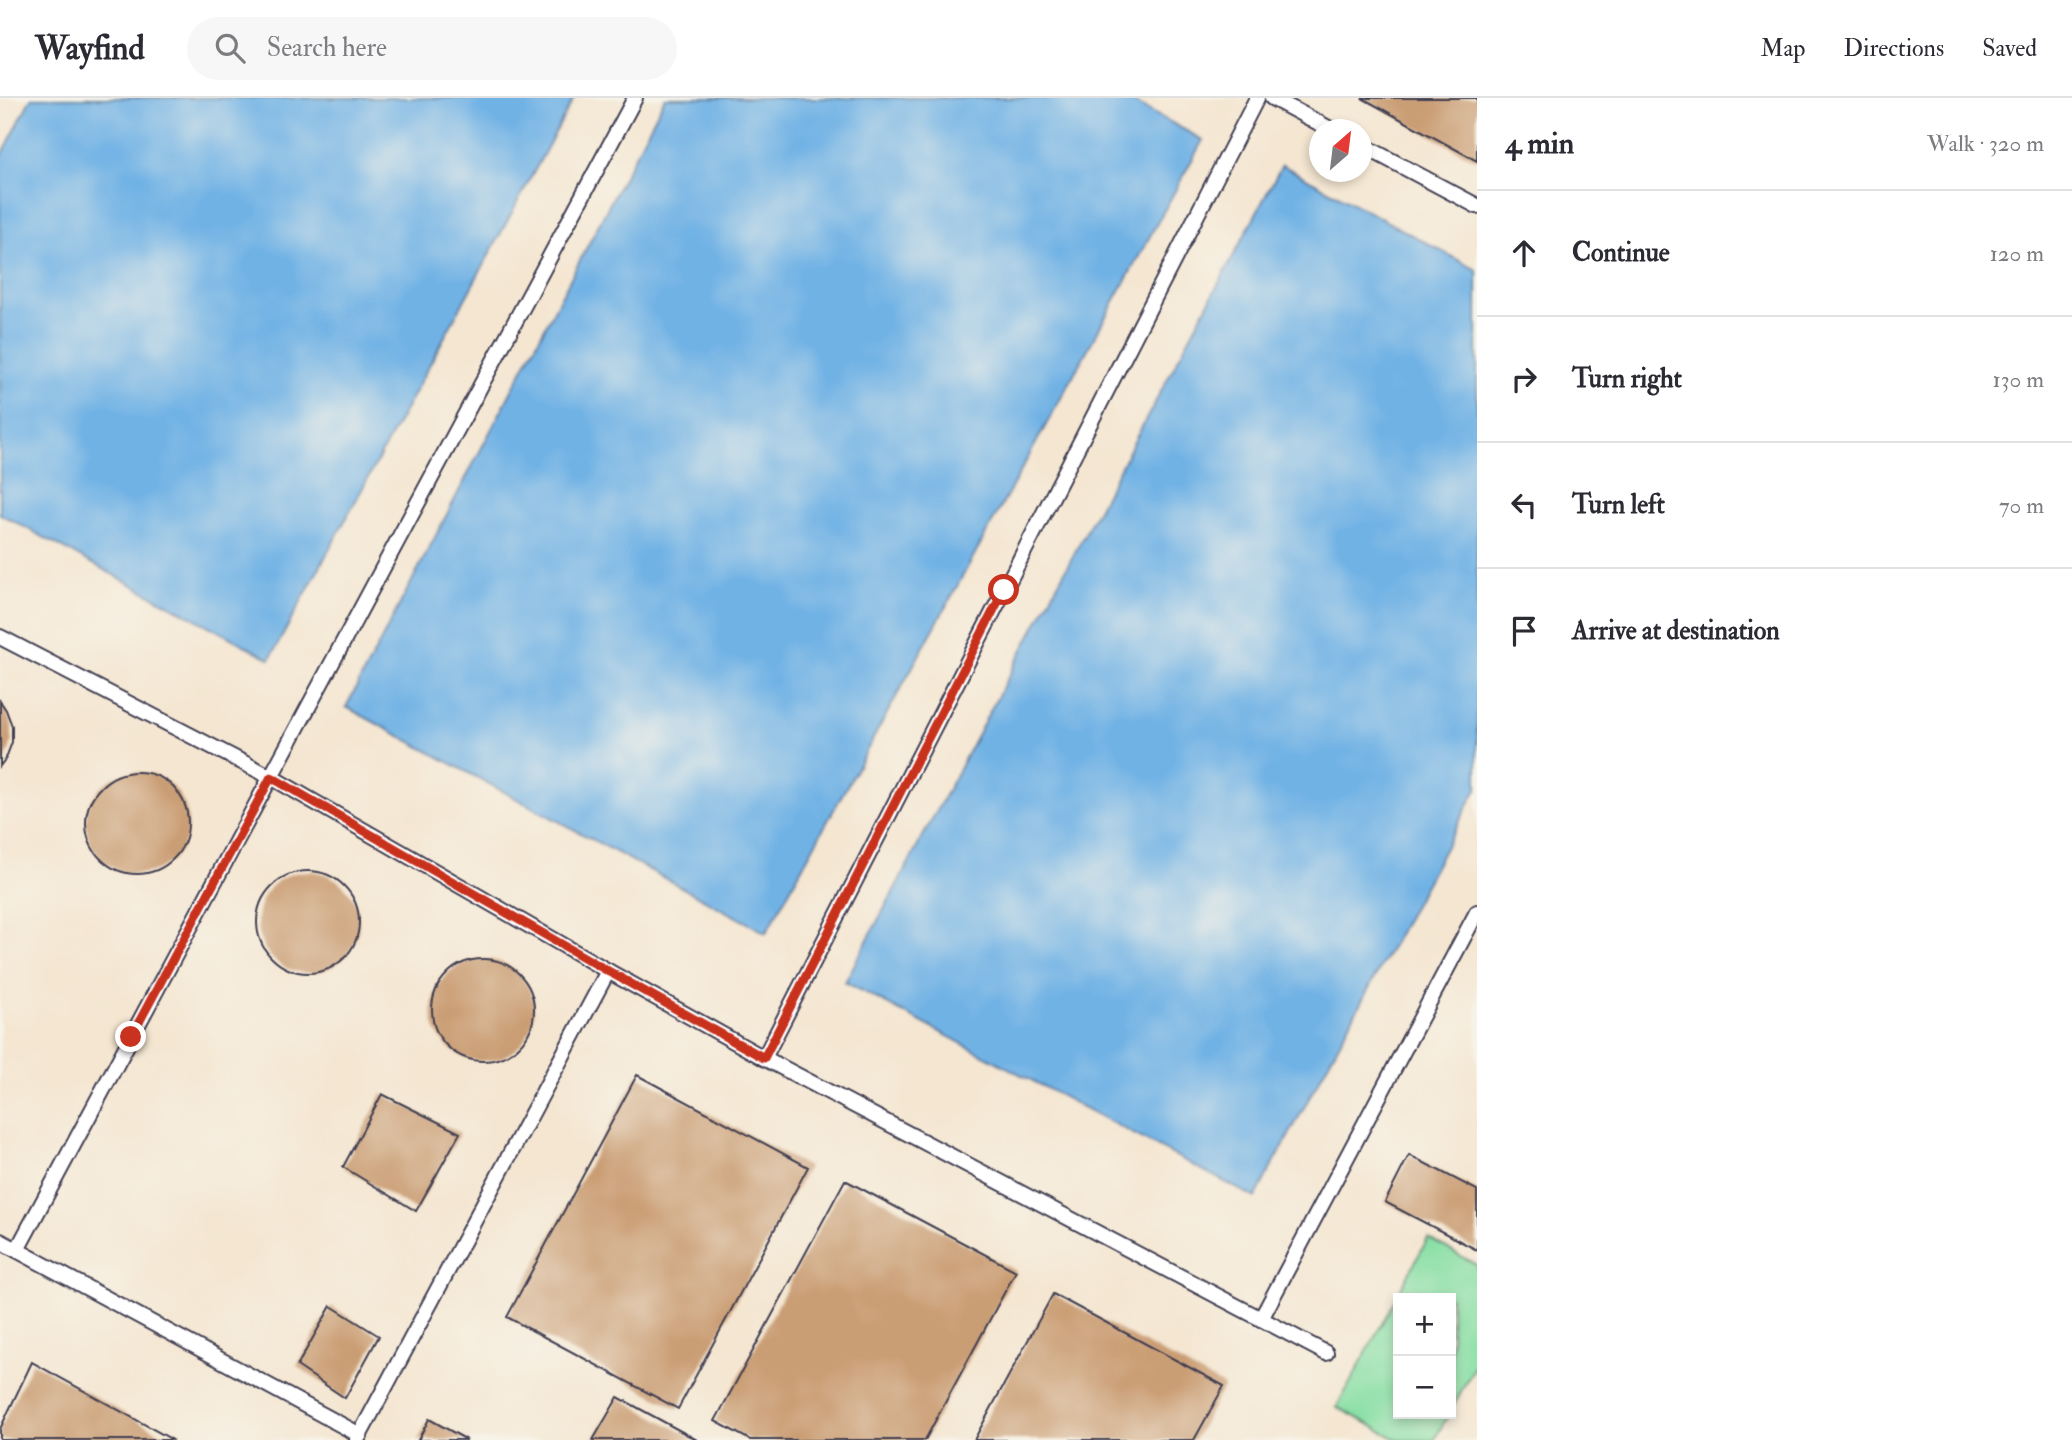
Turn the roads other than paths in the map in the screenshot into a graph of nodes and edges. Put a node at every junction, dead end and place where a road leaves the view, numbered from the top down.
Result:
1 (635, 98) edge
2 (1257, 98) edge
3 (1272, 98) edge
4 (1311, 119) edge
5 (1372, 150) edge
6 (1477, 206) edge
7 (0, 637) edge
8 (271, 777) junction
9 (1477, 912) edge
10 (608, 971) junction
11 (764, 1058) junction
12 (0, 1241) edge
13 (17, 1250) junction
14 (1261, 1318) junction
15 (1326, 1353) dead end
16 (358, 1437) edge

1 - 8 lane
2 - 11 lane
3 - 4 lane
5 - 6 lane
7 - 8 lane
8 - 10 lane
8 - 13 lane
9 - 14 lane
10 - 11 lane
10 - 16 lane
11 - 14 lane
12 - 13 lane
13 - 16 lane
14 - 15 lane

